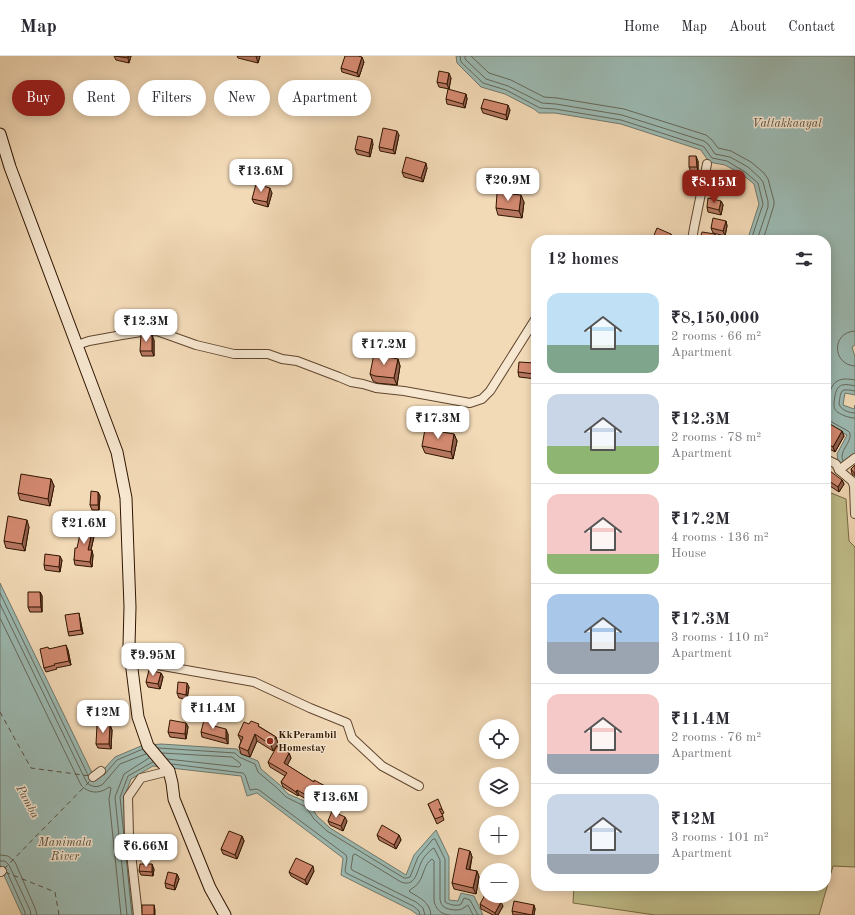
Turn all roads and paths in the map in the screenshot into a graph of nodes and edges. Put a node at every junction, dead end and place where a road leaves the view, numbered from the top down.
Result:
1 (0, 134) edge
2 (706, 164) dead end
3 (693, 235) edge
4 (531, 326) edge
5 (77, 346) junction
6 (855, 458) edge
7 (831, 462) edge
8 (839, 470) junction
9 (855, 514) edge
10 (131, 662) junction
11 (101, 771) dead end
12 (169, 771) junction
13 (94, 776) dead end
14 (419, 786) dead end
15 (138, 915) edge
16 (225, 915) edge

1 - 5 main road
2 - 3 street
4 - 5 street
5 - 10 main road
6 - 8 street
7 - 8 street
8 - 9 street
10 - 12 main road
10 - 14 street
11 - 13 street
12 - 15 street
12 - 16 main road

